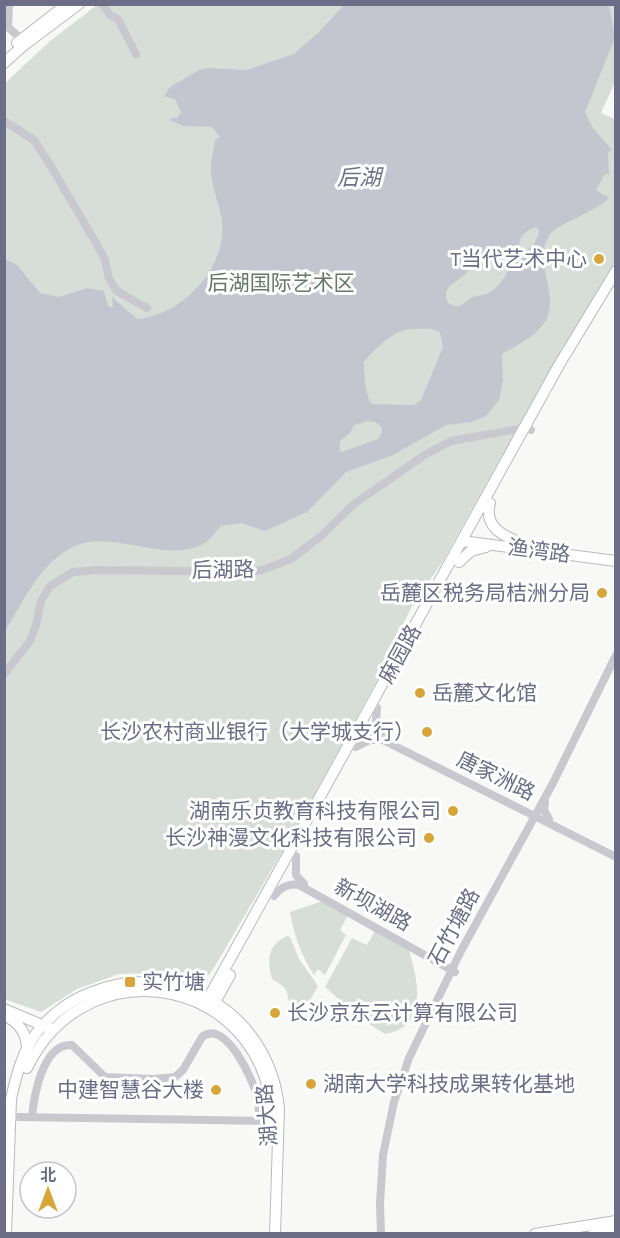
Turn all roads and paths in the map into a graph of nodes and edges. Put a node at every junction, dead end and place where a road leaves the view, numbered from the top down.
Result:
1 (9, 4) edge
2 (67, 4) edge
3 (79, 4) edge
4 (102, 4) edge
5 (6, 27) edge
6 (21, 39) junction
7 (4, 54) edge
8 (136, 54) dead end
9 (4, 63) edge
10 (4, 121) edge
11 (615, 271) edge
12 (615, 283) edge
13 (147, 308) dead end
14 (527, 429) junction
15 (490, 503) junction
16 (468, 538) junction
17 (519, 542) junction
18 (506, 547) junction
19 (615, 554) edge
20 (615, 561) edge
21 (459, 562) junction
22 (615, 655) edge
23 (615, 661) edge
24 (4, 674) edge
25 (377, 708) junction
26 (363, 727) junction
27 (385, 740) junction
28 (356, 747) junction
29 (544, 801) junction
30 (522, 807) junction
31 (537, 814) junction
32 (549, 821) junction
33 (530, 828) junction
34 (615, 855) edge
35 (296, 856) junction
36 (274, 896) junction
37 (461, 951) junction
38 (438, 960) junction
39 (454, 969) junction
40 (225, 976) junction
41 (445, 985) junction
42 (179, 986) junction
43 (210, 1004) junction
44 (6, 1015) edge
45 (236, 1018) junction
46 (46, 1028) junction
47 (27, 1052) junction
48 (16, 1117) junction
49 (32, 1117) junction
50 (260, 1121) junction
51 (272, 1121) junction
52 (615, 1216) edge
53 (615, 1221) edge
54 (601, 1224) junction
55 (615, 1230) edge
56 (6, 1233) edge
57 (13, 1233) edge
58 (268, 1233) edge
59 (275, 1233) edge
60 (383, 1233) edge
61 (535, 1233) edge
62 (593, 1233) edge

1 - 5 street
2 - 6 main road
3 - 9 main road
4 - 8 street
5 - 6 street
6 - 7 main road
10 - 13 street
11 - 14 main road, 麻园路
12 - 14 main road, 麻园路
14 - 15 main road, 麻园路
14 - 16 main road, 麻园路
14 - 24 street, 后湖路
15 - 16 main road, 麻园路
15 - 17 main road
16 - 17 main road, 渔湾路
16 - 18 main road, 渔湾路
16 - 21 main road, 麻园路
16 - 26 main road, 麻园路
17 - 19 main road, 渔湾路
18 - 20 main road, 渔湾路
18 - 21 main road
21 - 25 main road, 麻园路
22 - 29 street, 石竹塘路
23 - 29 street, 石竹塘路
25 - 26 main road, 麻园路
25 - 27 street
26 - 27 street, 唐家洲路
26 - 28 main road, 麻园路
26 - 40 main road, 麻园路
27 - 28 street
27 - 30 street, 唐家洲路
28 - 35 main road, 麻园路
29 - 30 street
29 - 31 street, 石竹塘路
29 - 32 street
30 - 31 street, 唐家洲路
30 - 33 street
31 - 32 street, 唐家洲路
31 - 33 street, 石竹塘路
32 - 33 street
32 - 34 street, 唐家洲路
33 - 37 street, 石竹塘路
33 - 39 street, 石竹塘路
35 - 36 main road, 麻园路
35 - 38 street, 新坝湖路
36 - 38 street, 新坝湖路
36 - 40 main road, 麻园路
37 - 38 street
37 - 39 street, 石竹塘路
38 - 39 street, 新坝湖路
38 - 41 street
39 - 41 street, 石竹塘路
39 - 60 street, 石竹塘路
40 - 42 main road
40 - 43 main road, 麻园路
40 - 45 main road
41 - 60 street, 石竹塘路
42 - 43 main road
42 - 46 main road
43 - 45 main road
43 - 46 main road, 湖大路
43 - 51 main road, 湖大路
44 - 46 main road
44 - 46 main road
44 - 47 main road
45 - 59 main road
46 - 47 main road
46 - 48 main road
47 - 56 main road
48 - 49 street
48 - 57 main road
49 - 50 street
49 - 50 street
50 - 51 street
51 - 58 main road, 湖大路
52 - 54 street
53 - 54 main road
54 - 61 main road
55 - 62 main road

